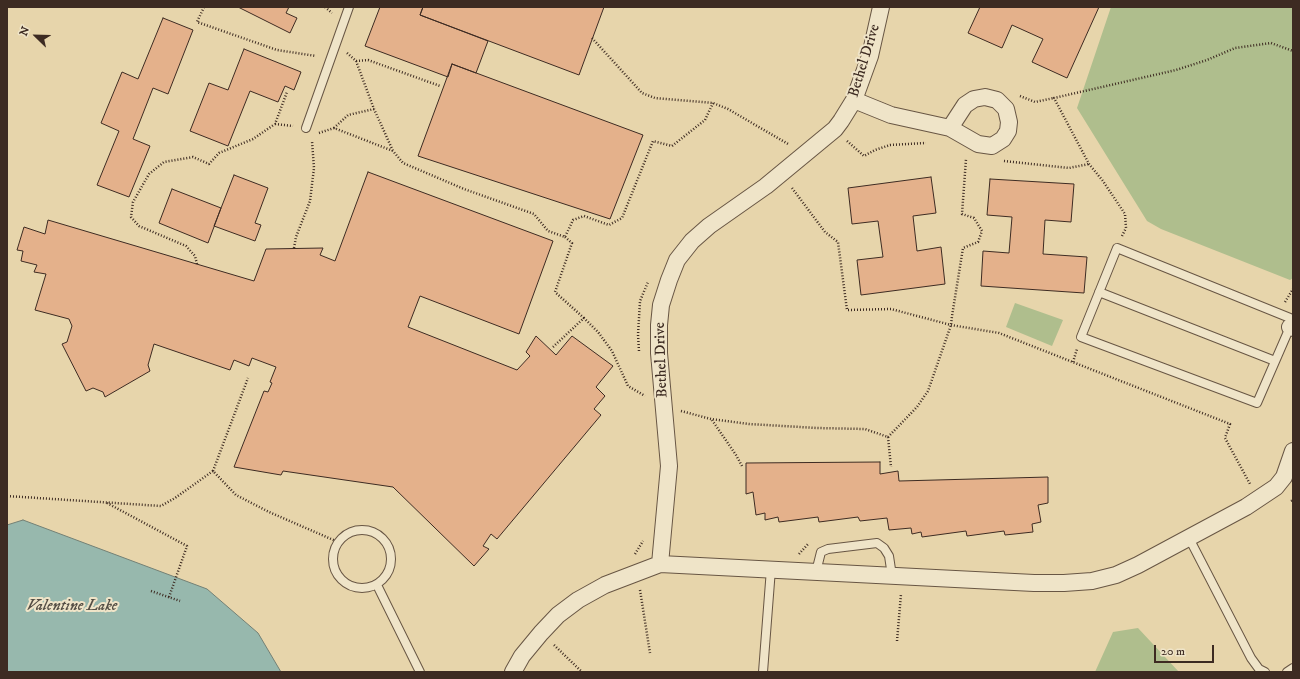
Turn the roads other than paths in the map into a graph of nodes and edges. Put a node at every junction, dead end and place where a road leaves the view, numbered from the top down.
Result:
1 (349, 7) edge
2 (881, 7) edge
3 (854, 100) junction
4 (306, 128) dead end
5 (950, 128) dead end
6 (1100, 292) junction
7 (1292, 327) edge
8 (1275, 361) junction
9 (1293, 451) edge
10 (1189, 538) junction
11 (660, 564) junction
12 (771, 569) junction
13 (816, 572) junction
14 (892, 576) junction
15 (377, 585) junction
16 (1293, 668) edge
17 (420, 672) edge
18 (513, 672) edge
19 (763, 672) edge
20 (1265, 672) edge
21 (1288, 672) edge

1 - 4 lane
2 - 3 street, Bethel Drive
3 - 5 street
3 - 11 street, Bethel Drive
6 - 7 lane
6 - 8 lane
6 - 8 lane
7 - 8 lane
9 - 10 street
10 - 14 street
10 - 20 lane
11 - 12 street
11 - 18 street
12 - 13 street
12 - 19 lane
13 - 14 street
13 - 14 lane
15 - 15 lane
15 - 17 lane
16 - 21 lane

